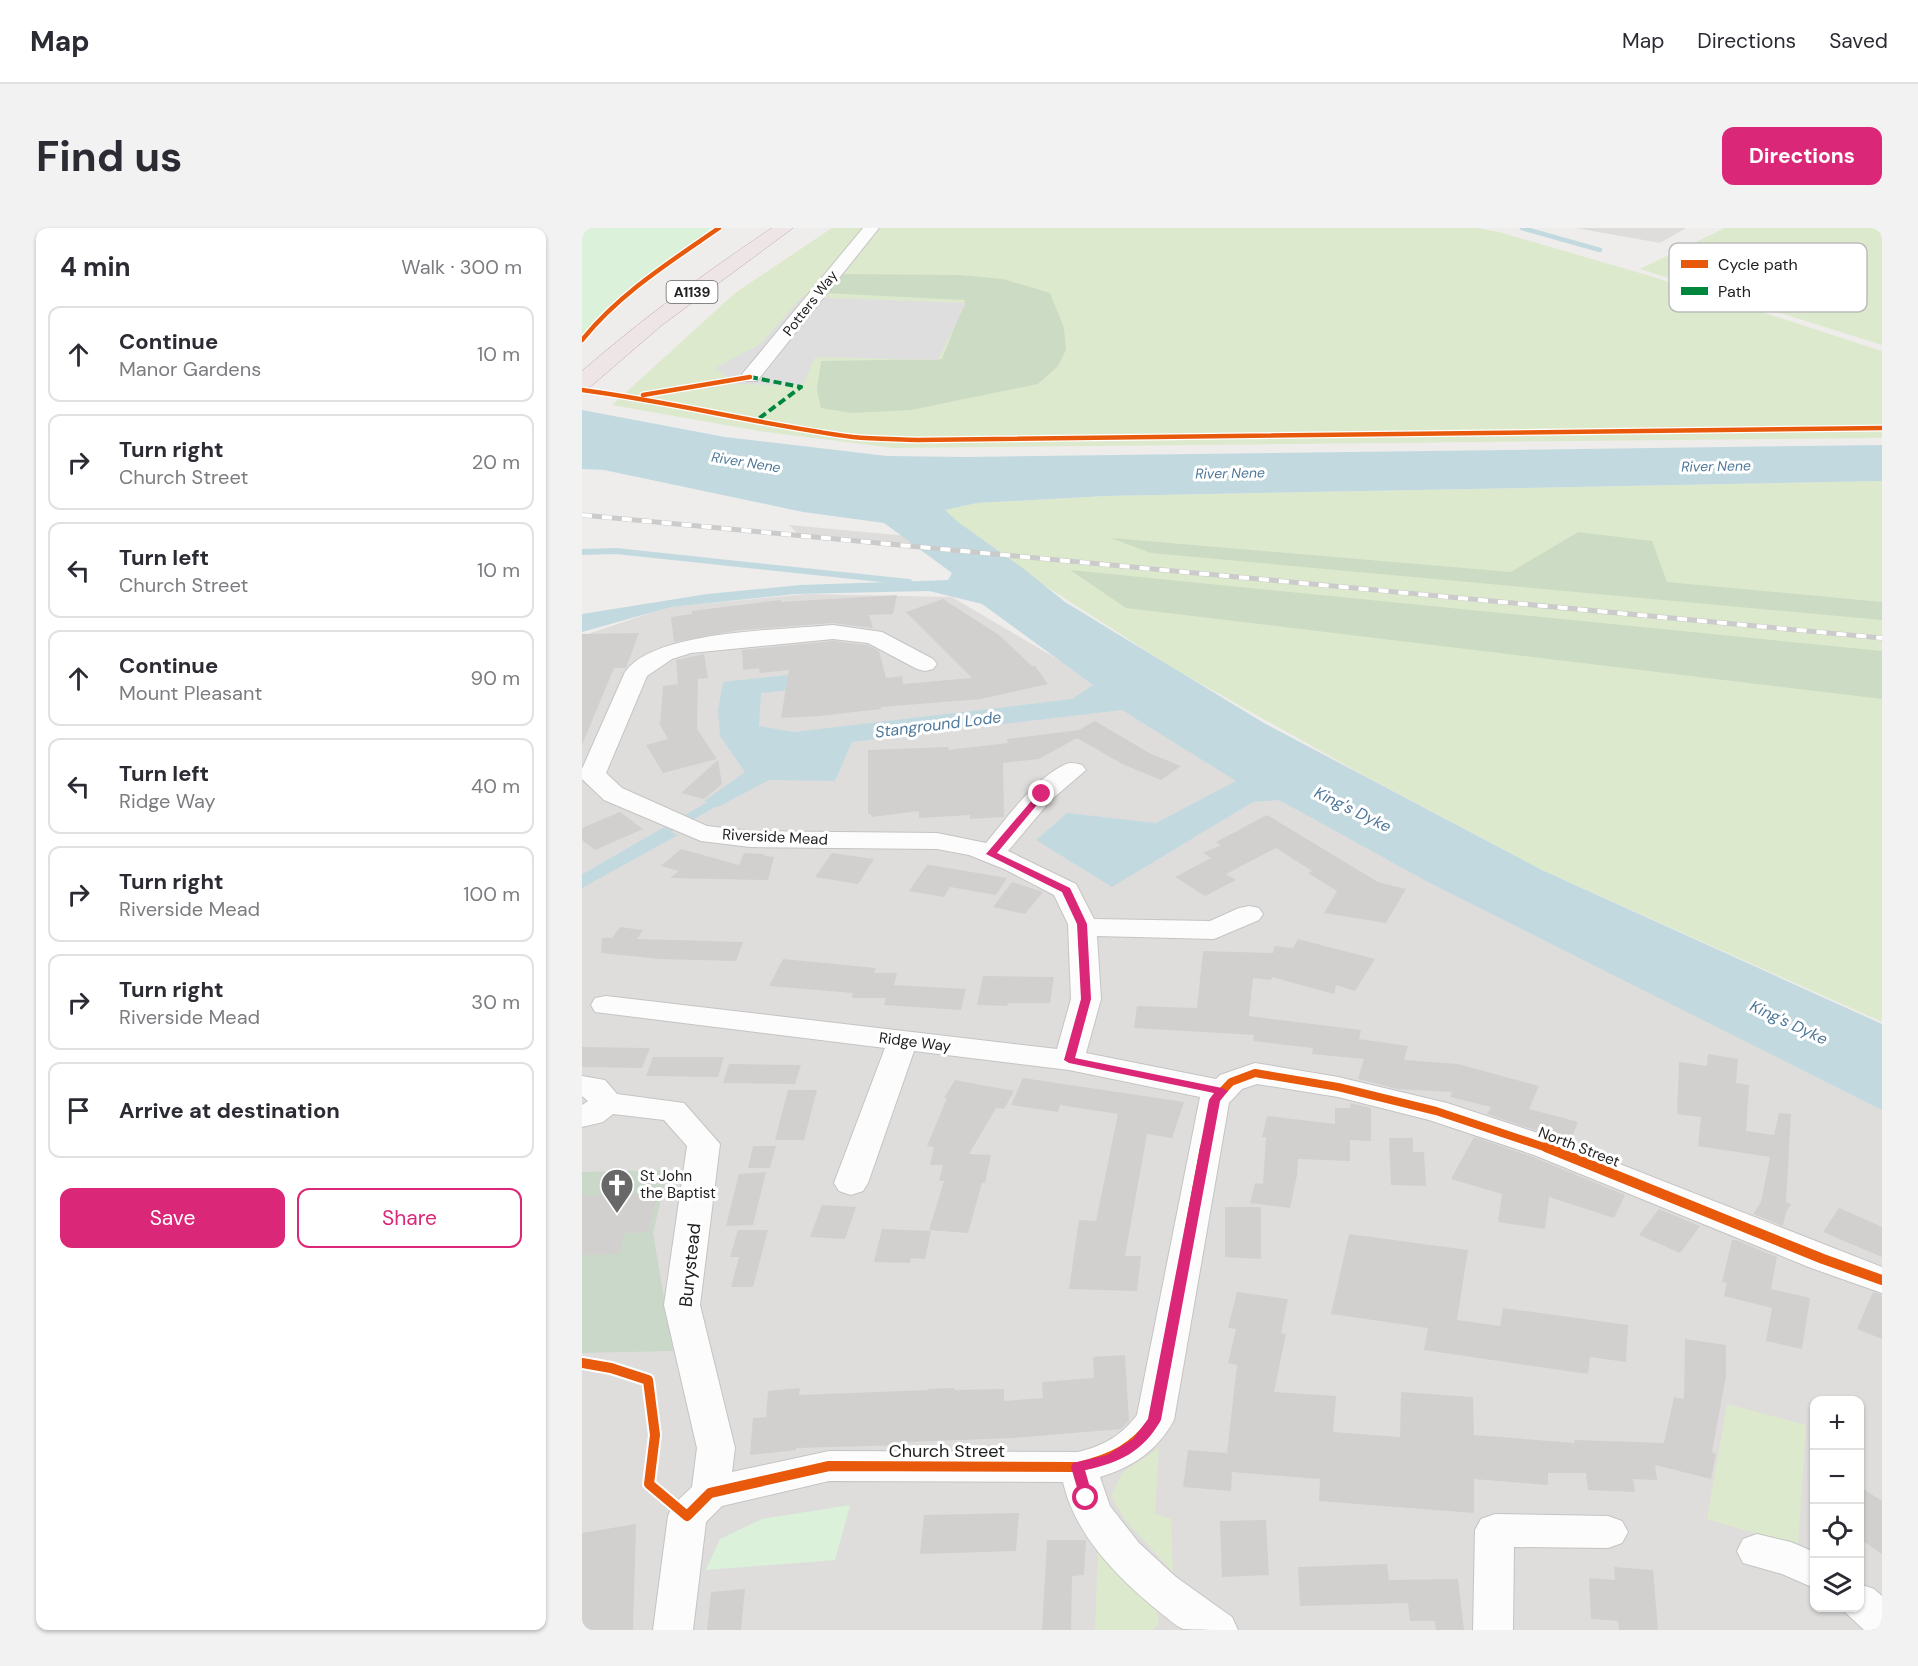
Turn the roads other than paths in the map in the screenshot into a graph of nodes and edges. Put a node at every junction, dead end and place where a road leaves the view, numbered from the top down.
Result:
1 (758, 228) edge
2 (784, 228) edge
3 (871, 228) edge
4 (582, 359) edge
5 (750, 377) dead end
6 (582, 382) edge
7 (925, 664) dead end
8 (1073, 770) dead end
9 (991, 854) junction
10 (1249, 914) dead end
11 (1082, 927) junction
12 (606, 1005) dead end
13 (903, 1040) junction
14 (1069, 1060) junction
15 (1222, 1091) junction
16 (590, 1102) edge
17 (851, 1183) dead end
18 (1882, 1280) edge
19 (1078, 1467) junction
20 (710, 1493) junction
21 (1608, 1532) dead end
22 (1757, 1551) dead end
23 (1810, 1568) edge
24 (1864, 1605) edge
25 (1882, 1621) edge
26 (1201, 1626) edge
27 (673, 1630) edge
28 (1493, 1630) edge

1 - 4 highway, A1139
2 - 6 highway, A1139
3 - 5 street, Potters Way
7 - 9 street, Riverside Mead
8 - 9 street
9 - 11 street, Riverside Mead
10 - 11 street
11 - 14 street, Riverside Mead
12 - 13 street, Ridge Way
13 - 14 street, Ridge Way
13 - 17 street
14 - 15 street, Ridge Way
15 - 18 street, North Street
15 - 19 street, Church Street
16 - 20 street, Burystead
19 - 20 street, Church Street
19 - 26 street
20 - 27 street
21 - 28 street
22 - 23 street
24 - 25 street

